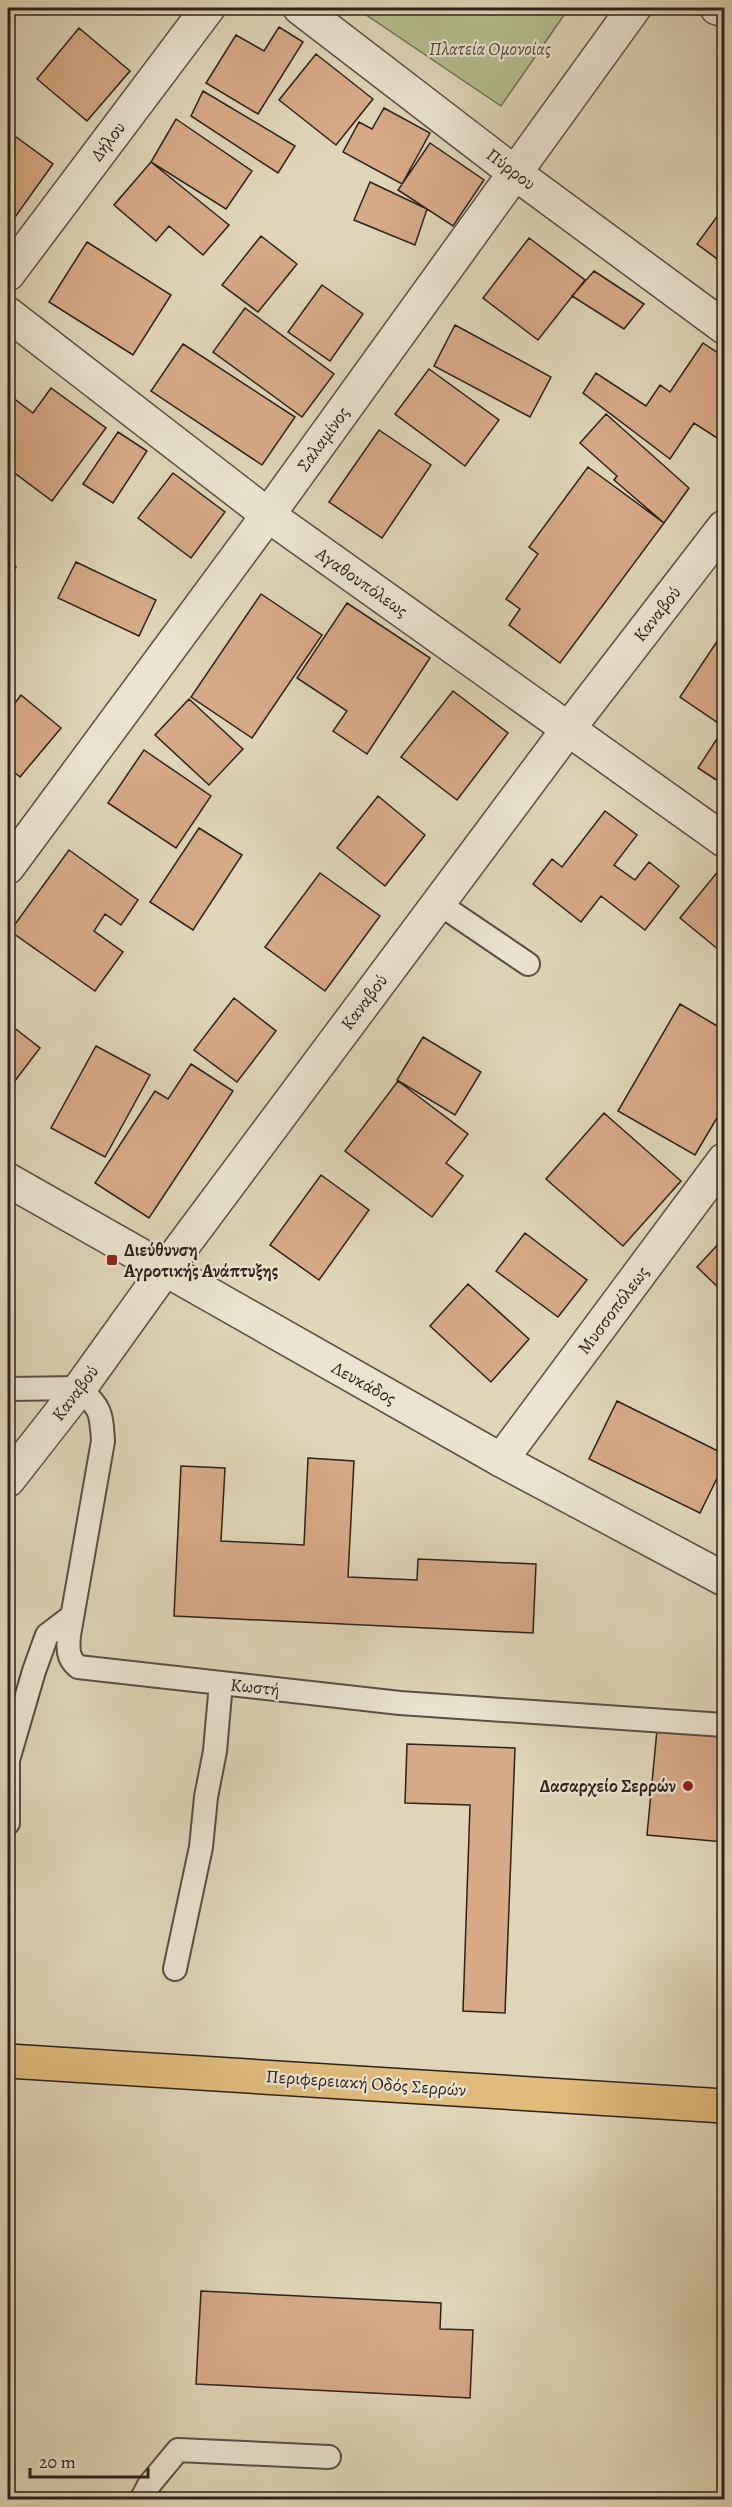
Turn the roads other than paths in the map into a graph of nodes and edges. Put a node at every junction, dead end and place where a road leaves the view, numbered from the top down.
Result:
1 (208, 8) edge
2 (300, 8) edge
3 (634, 8) edge
4 (717, 8) edge
5 (724, 10) edge
6 (515, 173) junction
7 (8, 274) edge
8 (8, 314) edge
9 (724, 327) edge
10 (268, 515) junction
11 (724, 527) edge
12 (569, 728) junction
13 (724, 840) edge
14 (8, 867) edge
15 (438, 903) junction
16 (528, 964) dead end
17 (724, 1160) edge
18 (8, 1180) edge
19 (164, 1271) junction
20 (80, 1388) junction
21 (8, 1389) edge
22 (501, 1460) junction
23 (8, 1480) edge
24 (724, 1579) edge
25 (72, 1616) junction
26 (221, 1683) junction
27 (724, 1725) edge
28 (8, 1823) edge
29 (175, 1969) dead end
30 (8, 2061) edge
31 (724, 2106) edge
32 (329, 2457) dead end
33 (141, 2499) edge

1 - 7 street, Δήλου
2 - 6 street, Πύρρου
3 - 6 street, Σαλαμίνος
4 - 5 street
6 - 9 street, Πύρρου
6 - 10 street, Σαλαμίνος
8 - 10 street, Αγαθουπόλεως
10 - 12 street, Αγαθουπόλεως
10 - 14 street, Σαλαμίνος
11 - 12 street, Καναβού
12 - 13 street, Αγαθουπόλεως
12 - 15 street, Καναβού
15 - 16 lane
15 - 19 street, Καναβού
17 - 22 street, Μυσσοπόλεως
18 - 19 street, Λευκάδος
19 - 20 street, Καναβού
19 - 22 street, Λευκάδος
20 - 21 lane
20 - 23 street, Καναβού
20 - 25 lane, Κωστή
22 - 24 street, Λευκάδος
25 - 26 lane, Κωστή
25 - 28 lane
26 - 27 lane, Κωστή
26 - 29 lane
30 - 31 main road, Περιφερειακή Οδός Σερρών
32 - 33 lane

